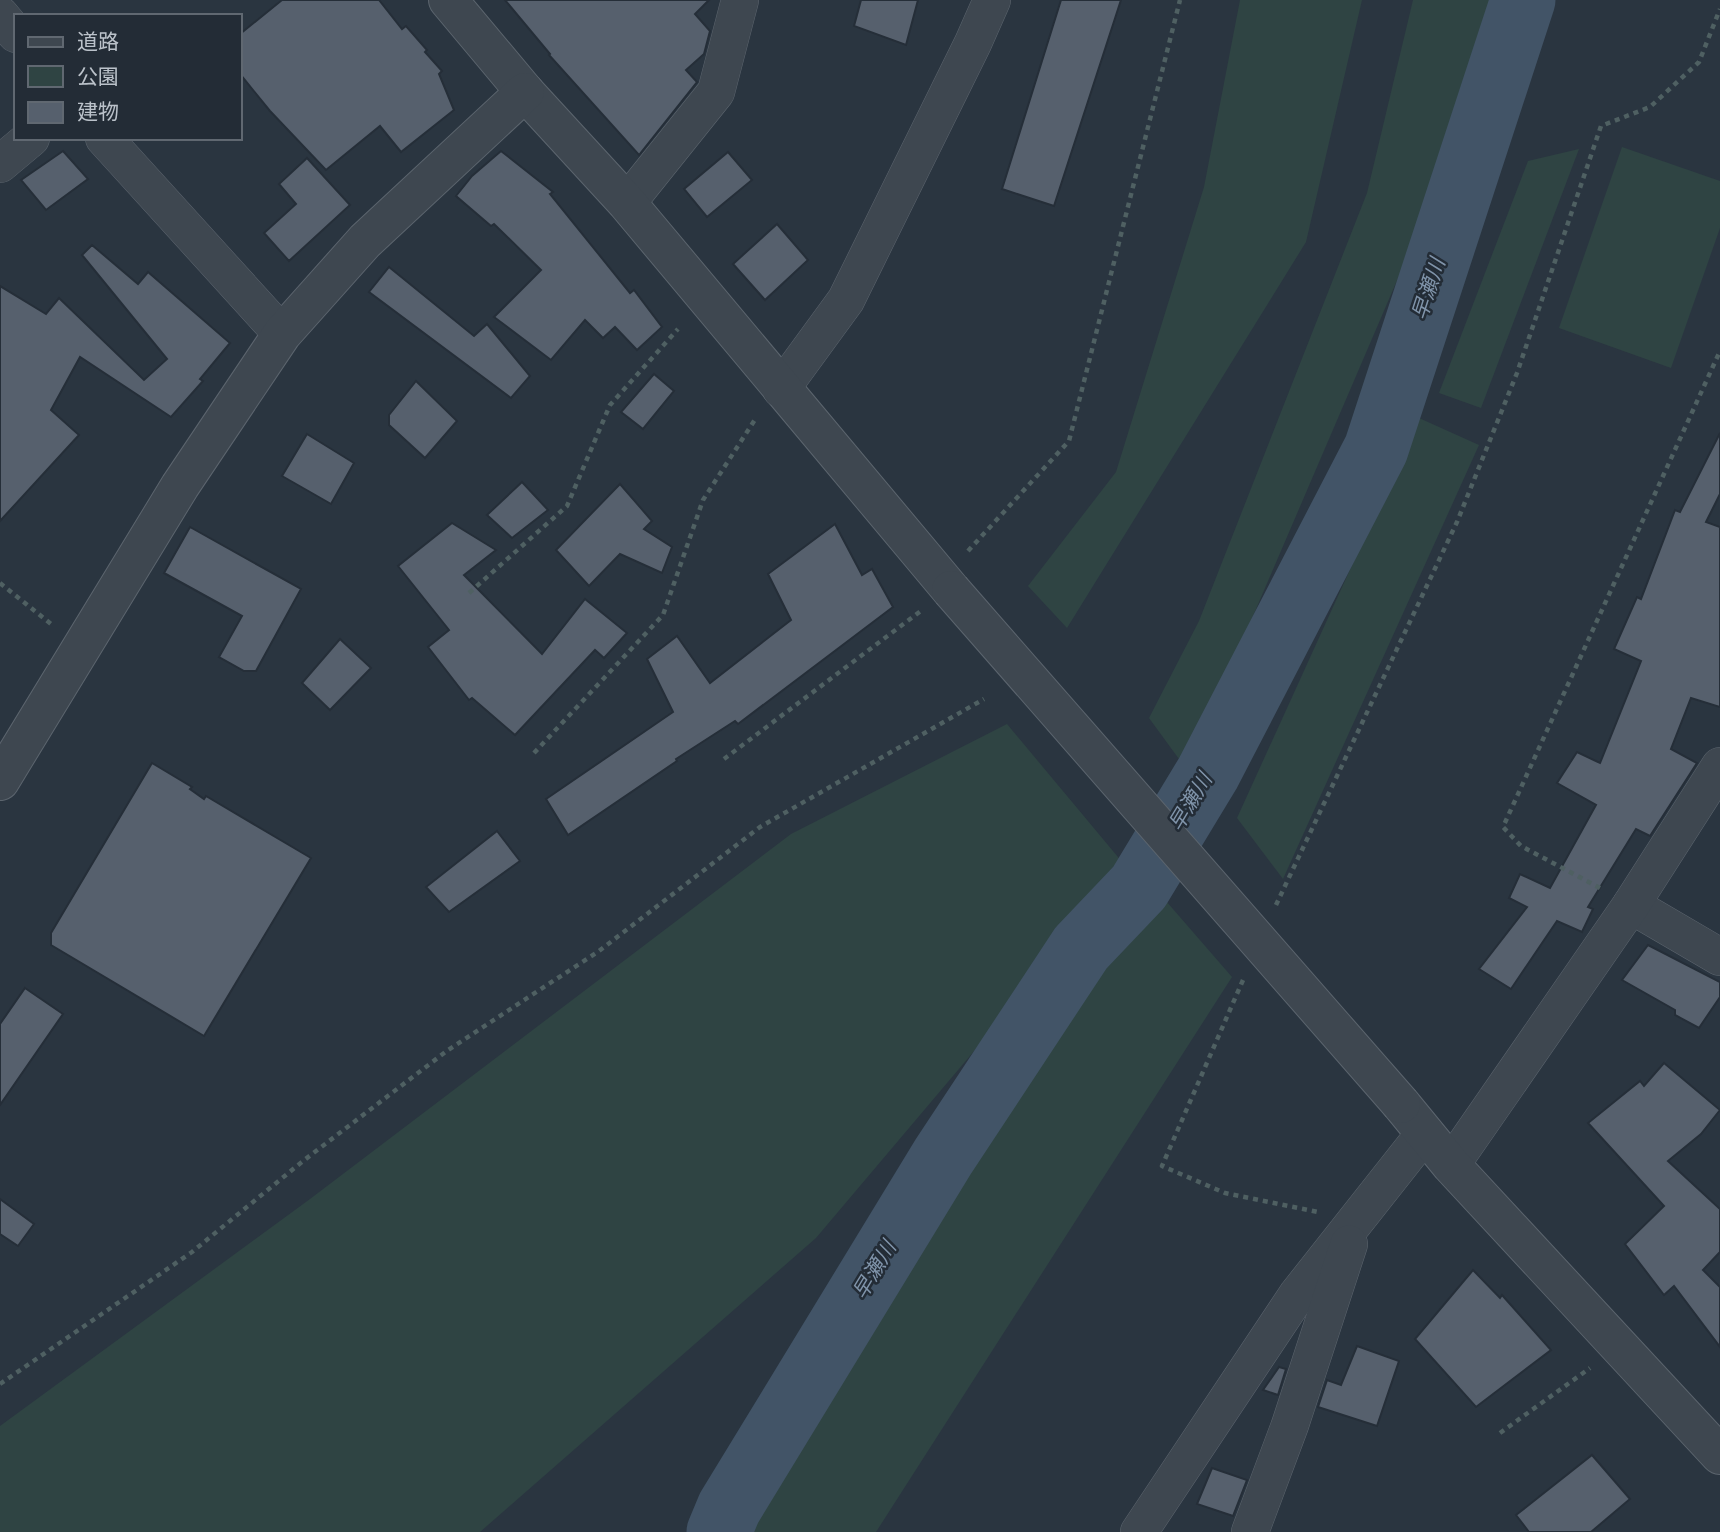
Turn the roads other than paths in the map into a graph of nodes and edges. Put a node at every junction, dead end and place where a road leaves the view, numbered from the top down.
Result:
1 (448, 0) edge
2 (740, 0) edge
3 (992, 0) edge
4 (0, 15) edge
5 (14, 32) edge
6 (525, 92) junction
7 (29, 140) edge
8 (106, 140) edge
9 (0, 164) edge
10 (627, 203) junction
11 (282, 334) junction
12 (781, 389) junction
13 (1720, 766) edge
14 (0, 781) edge
15 (1631, 905) junction
16 (1720, 957) edge
17 (1413, 1118) junction
18 (1451, 1165) junction
19 (1357, 1220) junction
20 (1720, 1455) edge
21 (1139, 1532) edge
22 (1250, 1532) edge

1 - 6 street
2 - 10 street
3 - 12 street
4 - 5 street
6 - 10 street
6 - 11 street
7 - 9 street
8 - 11 street
10 - 12 street
11 - 14 street
12 - 17 street, bridge
13 - 15 street
15 - 16 street
15 - 18 street
17 - 18 street
17 - 19 street
18 - 20 street
19 - 21 street
19 - 22 street

